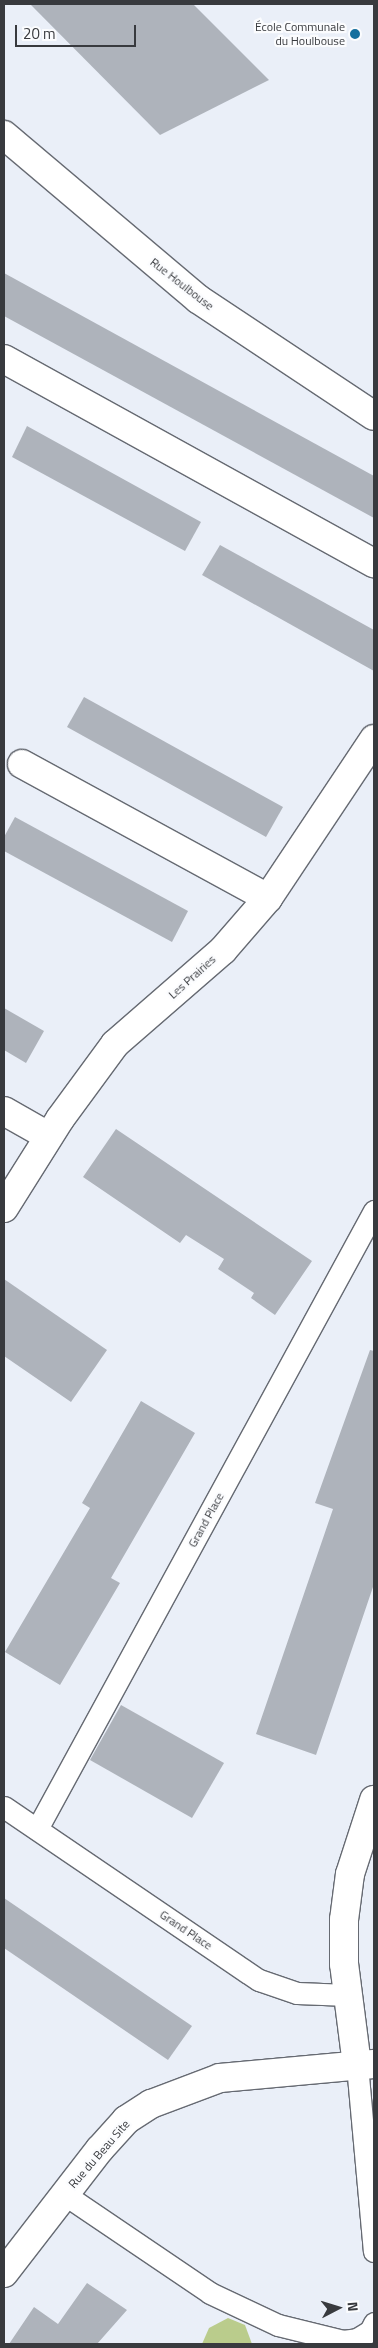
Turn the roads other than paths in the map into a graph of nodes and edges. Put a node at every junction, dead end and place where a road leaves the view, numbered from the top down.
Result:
1 (4, 135) edge
2 (4, 359) edge
3 (374, 416) edge
4 (374, 563) edge
5 (374, 739) edge
6 (22, 764) dead end
7 (268, 898) junction
8 (4, 1111) edge
9 (48, 1136) junction
10 (4, 1208) edge
11 (374, 1211) edge
12 (374, 1800) edge
13 (4, 1807) edge
14 (37, 1829) junction
15 (348, 1995) junction
16 (366, 2064) edge
17 (64, 2194) junction
18 (374, 2251) edge
19 (4, 2273) edge
20 (374, 2323) edge

1 - 3 street, Rue Houlbouse
2 - 4 street
5 - 7 street, Les Prairies
6 - 7 street
7 - 9 street, Les Prairies
8 - 9 street
9 - 10 street, Les Prairies
11 - 14 lane, Grand Place
12 - 15 street
13 - 14 lane, Grand Place
14 - 15 lane, Grand Place
15 - 16 street
16 - 17 street, Rue du Beau Site
16 - 18 lane
17 - 19 street, Rue du Beau Site
17 - 20 lane

